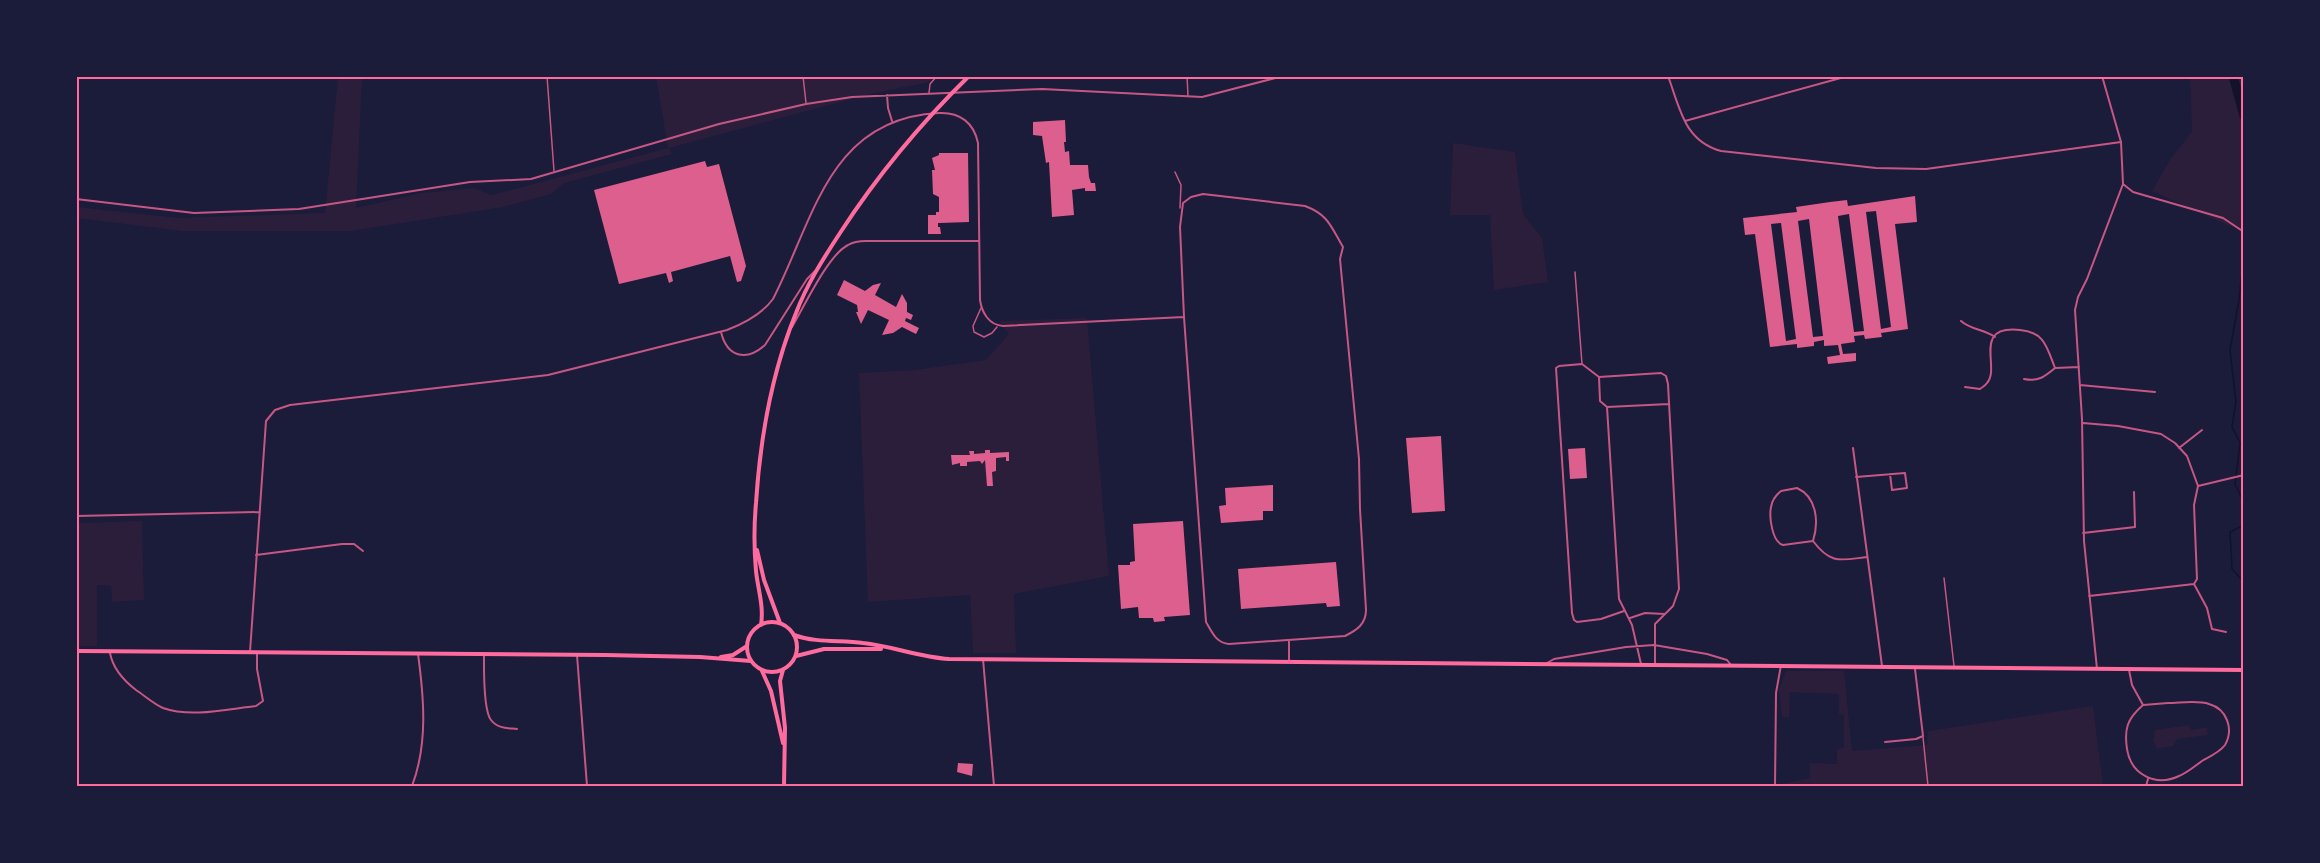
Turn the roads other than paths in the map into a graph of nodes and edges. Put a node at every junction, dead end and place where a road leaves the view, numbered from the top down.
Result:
1 (547, 76) edge
2 (803, 76) edge
3 (937, 76) edge
4 (1187, 76) edge
5 (1283, 76) edge
6 (1668, 76) edge
7 (1848, 76) edge
8 (2102, 76) edge
9 (968, 78) edge
10 (929, 94) junction
11 (887, 95) junction
12 (1188, 97) junction
13 (806, 104) junction
14 (1686, 121) junction
15 (892, 122) junction
16 (2121, 142) junction
17 (1175, 172) dead end
18 (554, 173) junction
19 (2123, 184) junction
20 (76, 199) edge
21 (1180, 208) junction
22 (2244, 232) edge
23 (979, 241) junction
24 (817, 269) junction
25 (1575, 272) dead end
26 (981, 309) junction
27 (1184, 317) junction
28 (1961, 321) dead end
29 (998, 326) junction
30 (720, 331) junction
31 (787, 337) junction
32 (1995, 337) junction
33 (1582, 364) junction
34 (2079, 367) junction
35 (2055, 368) junction
36 (1599, 377) junction
37 (2024, 379) dead end
38 (2080, 385) junction
39 (1965, 387) dead end
40 (2155, 392) dead end
41 (1669, 404) junction
42 (1607, 407) junction
43 (2082, 423) junction
44 (2202, 430) dead end
45 (1853, 448) dead end
46 (2179, 448) junction
47 (1890, 474) junction
48 (2243, 475) edge
49 (1856, 477) junction
50 (2198, 486) junction
51 (2134, 492) dead end
52 (260, 512) junction
53 (76, 516) edge
54 (2083, 533) junction
55 (755, 540) junction
56 (1813, 541) junction
57 (363, 551) dead end
58 (256, 555) junction
59 (1867, 557) junction
60 (1944, 578) dead end
61 (2194, 584) junction
62 (2089, 596) junction
63 (1624, 611) junction
64 (1665, 614) junction
65 (1629, 618) junction
66 (780, 623) junction
67 (761, 625) junction
68 (2226, 632) dead end
69 (794, 635) junction
70 (1289, 640) junction
71 (1654, 645) junction
72 (747, 646) junction
73 (1637, 646) junction
74 (893, 650) junction
75 (76, 651) edge
76 (110, 651) junction
77 (250, 652) junction
78 (257, 652) junction
79 (418, 654) junction
80 (484, 655) junction
81 (577, 655) junction
82 (796, 656) junction
83 (715, 658) junction
84 (983, 659) junction
85 (751, 661) junction
86 (1289, 661) junction
87 (1547, 663) junction
88 (1641, 664) junction
89 (1655, 664) junction
90 (1731, 665) junction
91 (1781, 665) junction
92 (1882, 666) junction
93 (1914, 666) junction
94 (1954, 667) junction
95 (2097, 669) junction
96 (783, 670) junction
97 (2129, 670) junction
98 (2244, 670) edge
99 (762, 671) junction
100 (2143, 705) junction
101 (517, 729) dead end
102 (1923, 736) junction
103 (1885, 742) dead end
104 (785, 752) junction
105 (2148, 779) junction
106 (412, 786) edge
107 (587, 786) edge
108 (784, 786) edge
109 (994, 786) edge
110 (1775, 786) edge
111 (1928, 786) edge
112 (2146, 786) edge

1 - 18 lane
2 - 13 lane
3 - 10 lane
4 - 12 lane
5 - 12 street
6 - 14 street
7 - 14 street
8 - 16 street
9 - 24 main road
10 - 11 street
10 - 12 street
11 - 13 street
11 - 15 street
13 - 18 street
14 - 16 street
15 - 23 street
15 - 30 street
16 - 19 street
17 - 21 lane
18 - 20 street
19 - 22 street
19 - 34 street
21 - 27 street
21 - 70 street
23 - 26 street
23 - 31 street
24 - 30 street
24 - 31 main road
25 - 33 lane
26 - 29 street
26 - 29 lane
27 - 29 street
27 - 70 street
28 - 32 street
30 - 52 street
31 - 55 main road
32 - 35 street
32 - 39 street
33 - 36 street
33 - 63 street
34 - 35 street
34 - 38 street
35 - 37 street
36 - 41 street
36 - 42 street
38 - 40 street
38 - 43 street
41 - 42 street
41 - 64 street
42 - 63 street
43 - 46 street
43 - 54 street
44 - 46 street
45 - 49 street
46 - 50 street
47 - 47 street
47 - 49 street
48 - 50 street
49 - 59 street
50 - 61 street
51 - 54 street
52 - 53 street
52 - 58 street
54 - 62 street
55 - 66 main road
55 - 67 main road
56 - 56 street
56 - 59 street
57 - 58 street
58 - 77 street
59 - 92 street
60 - 94 lane
61 - 62 street
61 - 68 street
62 - 95 street
63 - 65 street
64 - 65 street
64 - 71 street
65 - 73 street
66 - 67 main road
66 - 69 main road
67 - 72 main road
69 - 74 main road
69 - 82 main road
70 - 86 street
71 - 73 street
71 - 89 street
71 - 90 street
72 - 83 main road
72 - 85 main road
73 - 87 street
73 - 88 street
74 - 82 main road
74 - 84 main road
75 - 76 main road
76 - 77 main road
76 - 78 street
77 - 78 main road
78 - 79 main road
79 - 80 main road
79 - 106 street
80 - 81 main road
80 - 101 street
81 - 83 main road
81 - 107 street
82 - 96 main road
83 - 85 main road
84 - 86 main road
84 - 109 street
85 - 99 main road
86 - 87 main road
87 - 88 main road
88 - 89 main road
89 - 90 main road
90 - 91 main road
91 - 92 main road
91 - 110 street
92 - 93 main road
93 - 94 main road
93 - 102 street
94 - 95 main road
95 - 97 main road
96 - 99 main road
96 - 104 main road
97 - 98 main road
97 - 100 street
99 - 104 main road
100 - 105 street
100 - 105 street
102 - 103 street
102 - 111 lane
104 - 108 main road
105 - 112 street

